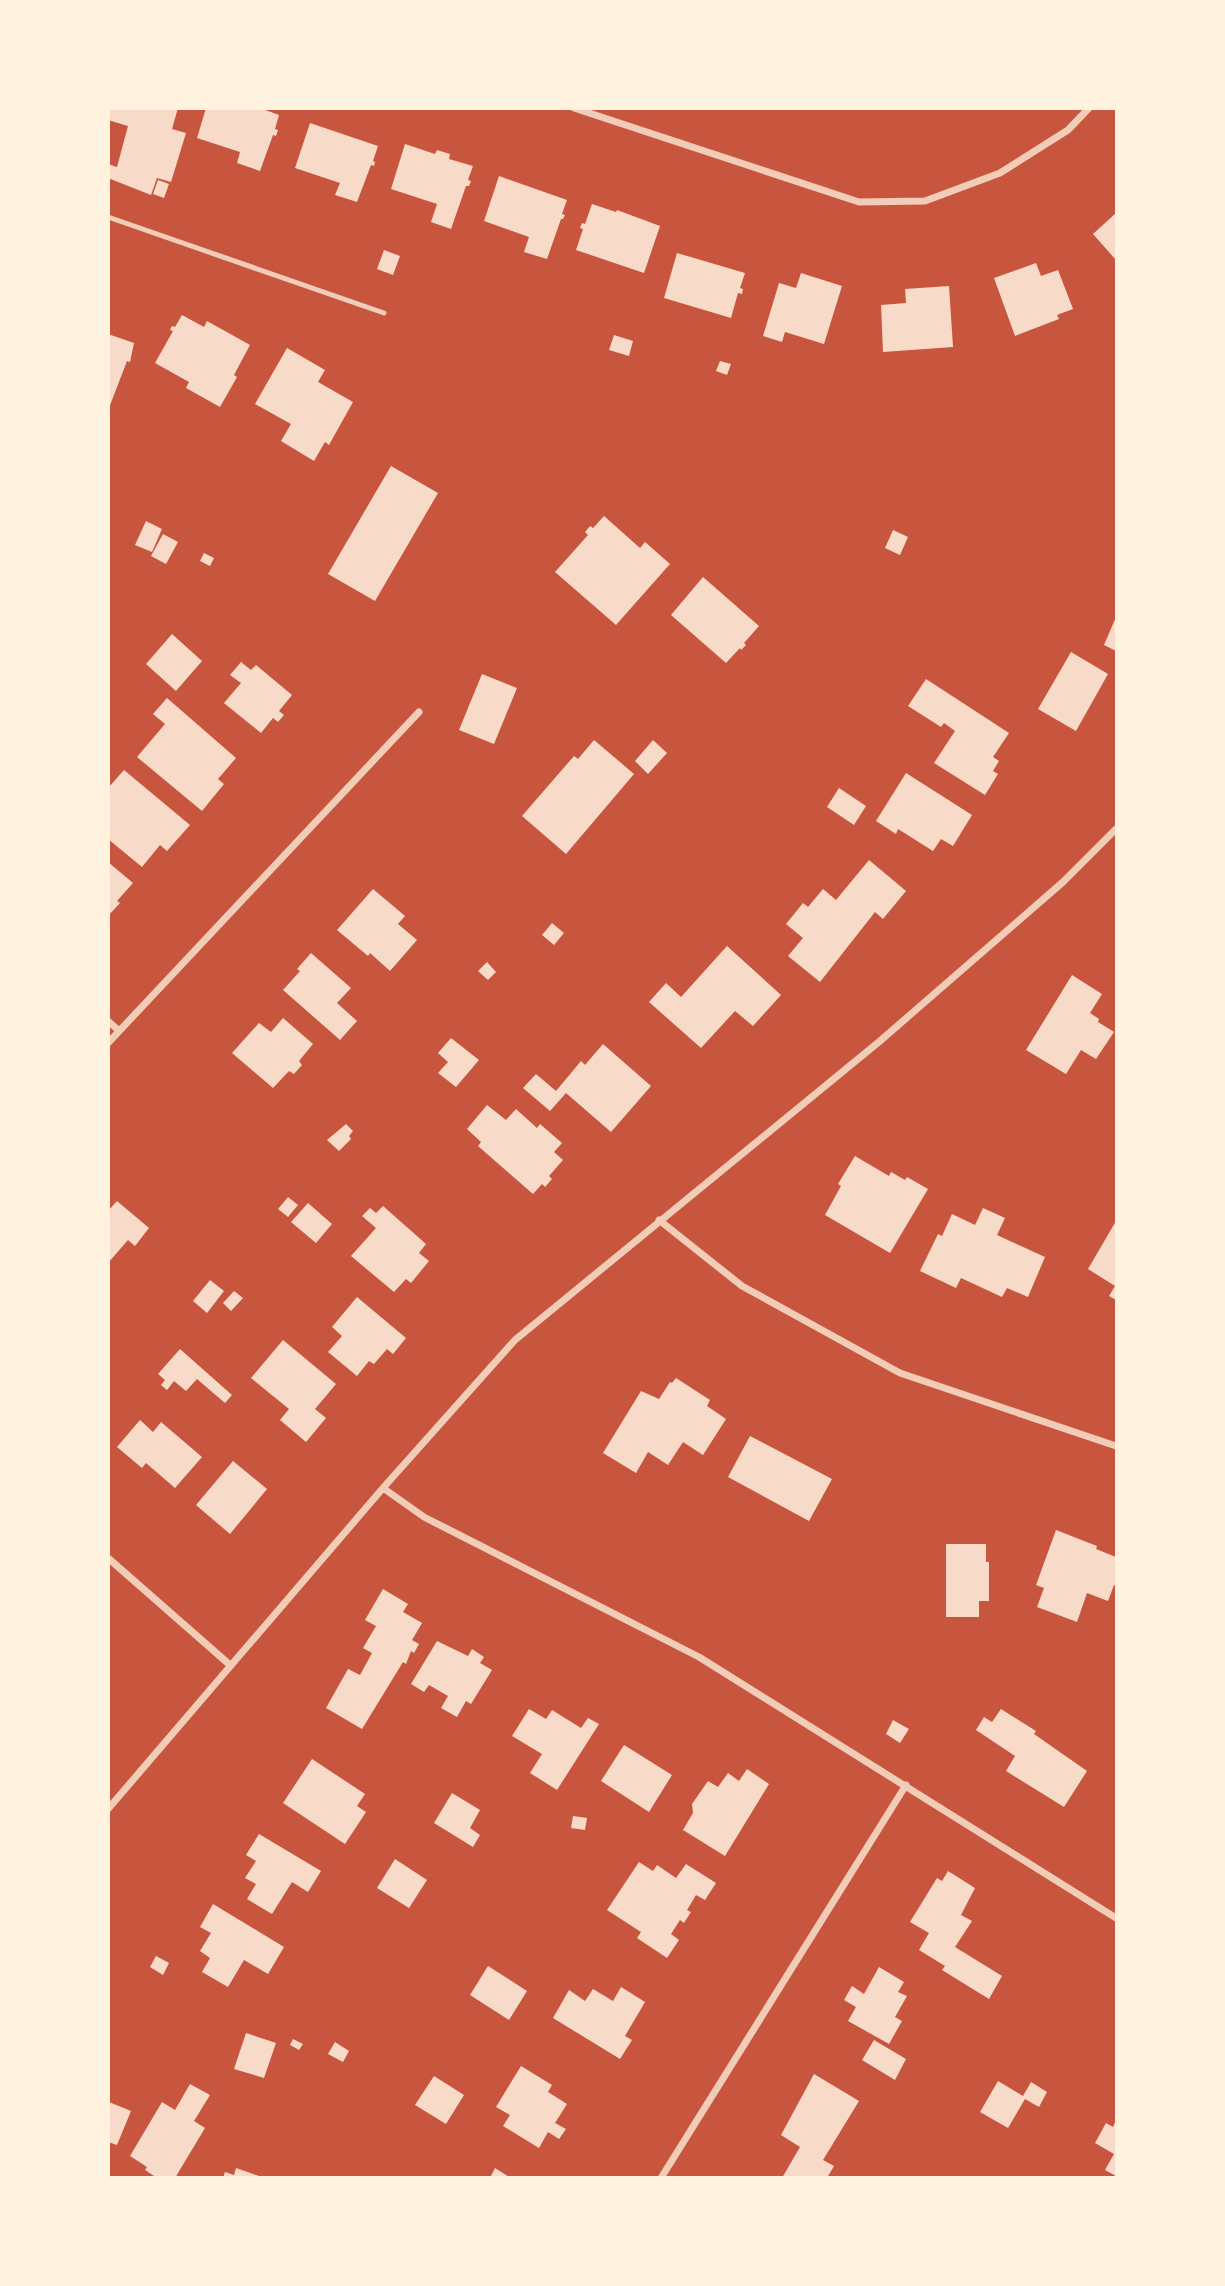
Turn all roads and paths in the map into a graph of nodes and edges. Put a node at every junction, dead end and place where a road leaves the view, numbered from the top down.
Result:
1 (574, 108) edge
2 (1088, 108) edge
3 (108, 217) edge
4 (384, 313) dead end
5 (419, 712) dead end
6 (1116, 830) edge
7 (108, 1021) edge
8 (118, 1030) junction
9 (108, 1043) edge
10 (659, 1220) junction
11 (1116, 1446) edge
12 (383, 1488) junction
13 (108, 1558) edge
14 (230, 1665) junction
15 (906, 1785) junction
16 (108, 1809) edge
17 (1116, 1918) edge
18 (661, 2178) edge

1 - 2 street
3 - 4 lane
5 - 8 street
6 - 10 street
7 - 8 street
8 - 9 street
10 - 11 street
10 - 12 street
12 - 14 street
12 - 15 street
13 - 14 street
14 - 16 street
15 - 17 street
15 - 18 street

